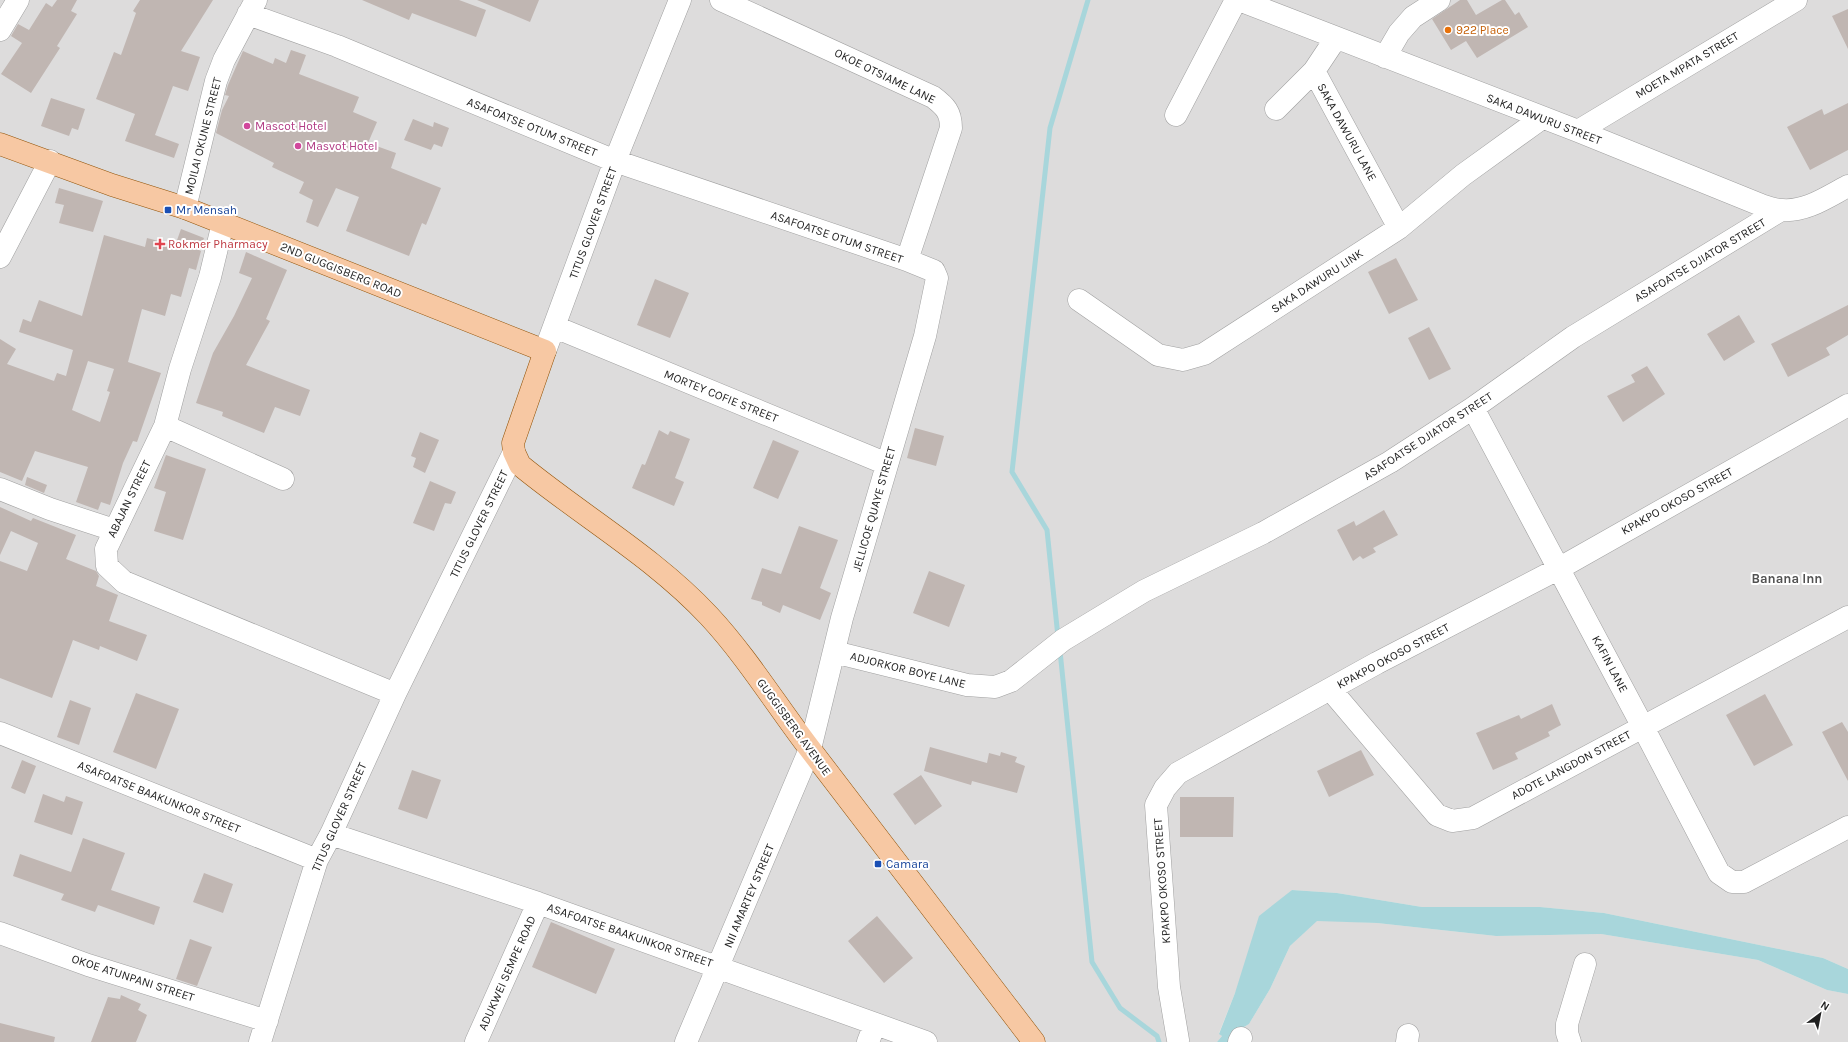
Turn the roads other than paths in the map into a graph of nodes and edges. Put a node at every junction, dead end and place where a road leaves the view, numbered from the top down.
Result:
1 (18, 0) edge
2 (680, 0) edge
3 (721, 0) edge
4 (1236, 0) edge
5 (1240, 0) edge
6 (1439, 0) edge
7 (1796, 0) edge
8 (1278, 6) edge
9 (252, 7) edge
10 (0, 30) edge
11 (1336, 38) junction
12 (1385, 57) junction
13 (1314, 71) junction
14 (1276, 109) dead end
15 (1176, 115) dead end
16 (1542, 118) junction
17 (1578, 131) junction
18 (0, 144) edge
19 (50, 161) junction
20 (615, 161) junction
21 (1848, 186) edge
22 (185, 208) junction
23 (1781, 210) junction
24 (223, 223) junction
25 (1399, 228) junction
26 (0, 257) edge
27 (907, 260) junction
28 (934, 271) joint
29 (1079, 300) dead end
30 (555, 327) junction
31 (545, 351) junction
32 (1848, 405) edge
33 (1472, 408) junction
34 (165, 426) junction
35 (514, 452) junction
36 (887, 464) junction
37 (283, 479) dead end
38 (0, 489) edge
39 (114, 530) junction
40 (1558, 569) junction
41 (1848, 617) edge
42 (1063, 640) joint
43 (834, 652) junction
44 (1330, 689) junction
45 (395, 694) junction
46 (1643, 727) junction
47 (0, 733) edge
48 (810, 749) junction
49 (1848, 827) edge
50 (331, 834) junction
51 (318, 860) junction
52 (538, 903) junction
53 (0, 932) edge
54 (1584, 964) dead end
55 (719, 967) junction
56 (267, 1021) junction
57 (871, 1033) edge
58 (1178, 1040) dead end
59 (260, 1042) edge
60 (476, 1042) edge
61 (686, 1042) edge
62 (926, 1042) edge
63 (1034, 1042) edge
64 (1570, 1042) edge

1 - 10 street
2 - 20 street, TITUS GLOVER STREET
3 - 27 street, OKOE OTSIAME LANE
4 - 15 street
5 - 8 street, SAKA DAWURU STREET
6 - 12 street
7 - 17 street, MOETA MPATA STREET
8 - 11 street, SAKA DAWURU STREET
9 - 20 street, ASAFOATSE OTUM STREET
9 - 22 street, MOILAI OKUNE STREET
11 - 12 street, SAKA DAWURU STREET
11 - 13 street, SAKA DAWURU LANE
12 - 16 street, SAKA DAWURU STREET
13 - 14 street
13 - 25 street, SAKA DAWURU LANE
16 - 17 street, SAKA DAWURU STREET
16 - 25 street, SAKA DAWURU LINK
17 - 23 street, SAKA DAWURU STREET
18 - 19 main road, 2ND GUGGISBERG ROAD
19 - 22 main road, 2ND GUGGISBERG ROAD
19 - 26 street
20 - 27 street, ASAFOATSE OTUM STREET
20 - 30 street, TITUS GLOVER STREET
21 - 23 street, SAKA DAWURU STREET
22 - 24 main road, 2ND GUGGISBERG ROAD
23 - 33 street, ASAFOATSE DJIATOR STREET
24 - 31 main road, 2ND GUGGISBERG ROAD
24 - 34 street, ABAJAN STREET
25 - 29 street, SAKA DAWURU LINK
27 - 28 street, ASAFOATSE OTUM STREET
28 - 36 street, JELLICOE QUAYE STREET
30 - 31 street, TITUS GLOVER STREET
30 - 36 street, MORTEY COFIE STREET
31 - 35 main road, TITUS GLOVER STREET
32 - 40 street, KPAKPO OKOSO STREET
33 - 40 street, KAFIN LANE
33 - 42 street, ASAFOATSE DJIATOR STREET
34 - 37 street
34 - 39 street, ABAJAN STREET
35 - 45 street, TITUS GLOVER STREET
35 - 48 main road, GUGGISBERG AVENUE
36 - 43 street, JELLICOE QUAYE STREET
38 - 39 street
39 - 45 street, ABAJAN STREET
40 - 44 street, KPAKPO OKOSO STREET
40 - 46 street, KAFIN LANE
41 - 46 street, ADOTE LANGDON STREET
42 - 43 street, ADJORKOR BOYE LANE
43 - 48 street, JELLICOE QUAYE STREET
44 - 46 street, ADOTE LANGDON STREET
44 - 58 street, KPAKPO OKOSO STREET
45 - 50 street, TITUS GLOVER STREET
46 - 49 street, KAFIN LANE
47 - 51 street, ASAFOATSE BAAKUNKOR STREET
48 - 55 street, NII AMARTEY STREET
48 - 63 main road, GUGGISBERG AVENUE
50 - 51 street, TITUS GLOVER STREET
50 - 52 street, ASAFOATSE BAAKUNKOR STREET
51 - 56 street, TITUS GLOVER STREET
52 - 55 street, ASAFOATSE BAAKUNKOR STREET
52 - 60 street, ADUKWEI SEMPE ROAD
53 - 56 street, OKOE ATUNPANI STREET
54 - 64 street
55 - 57 street, ASAFOATSE BAAKUNKOR STREET
55 - 61 street, NII AMARTEY STREET
56 - 59 street, TITUS GLOVER STREET
57 - 62 street, ASAFOATSE BAAKUNKOR STREET

